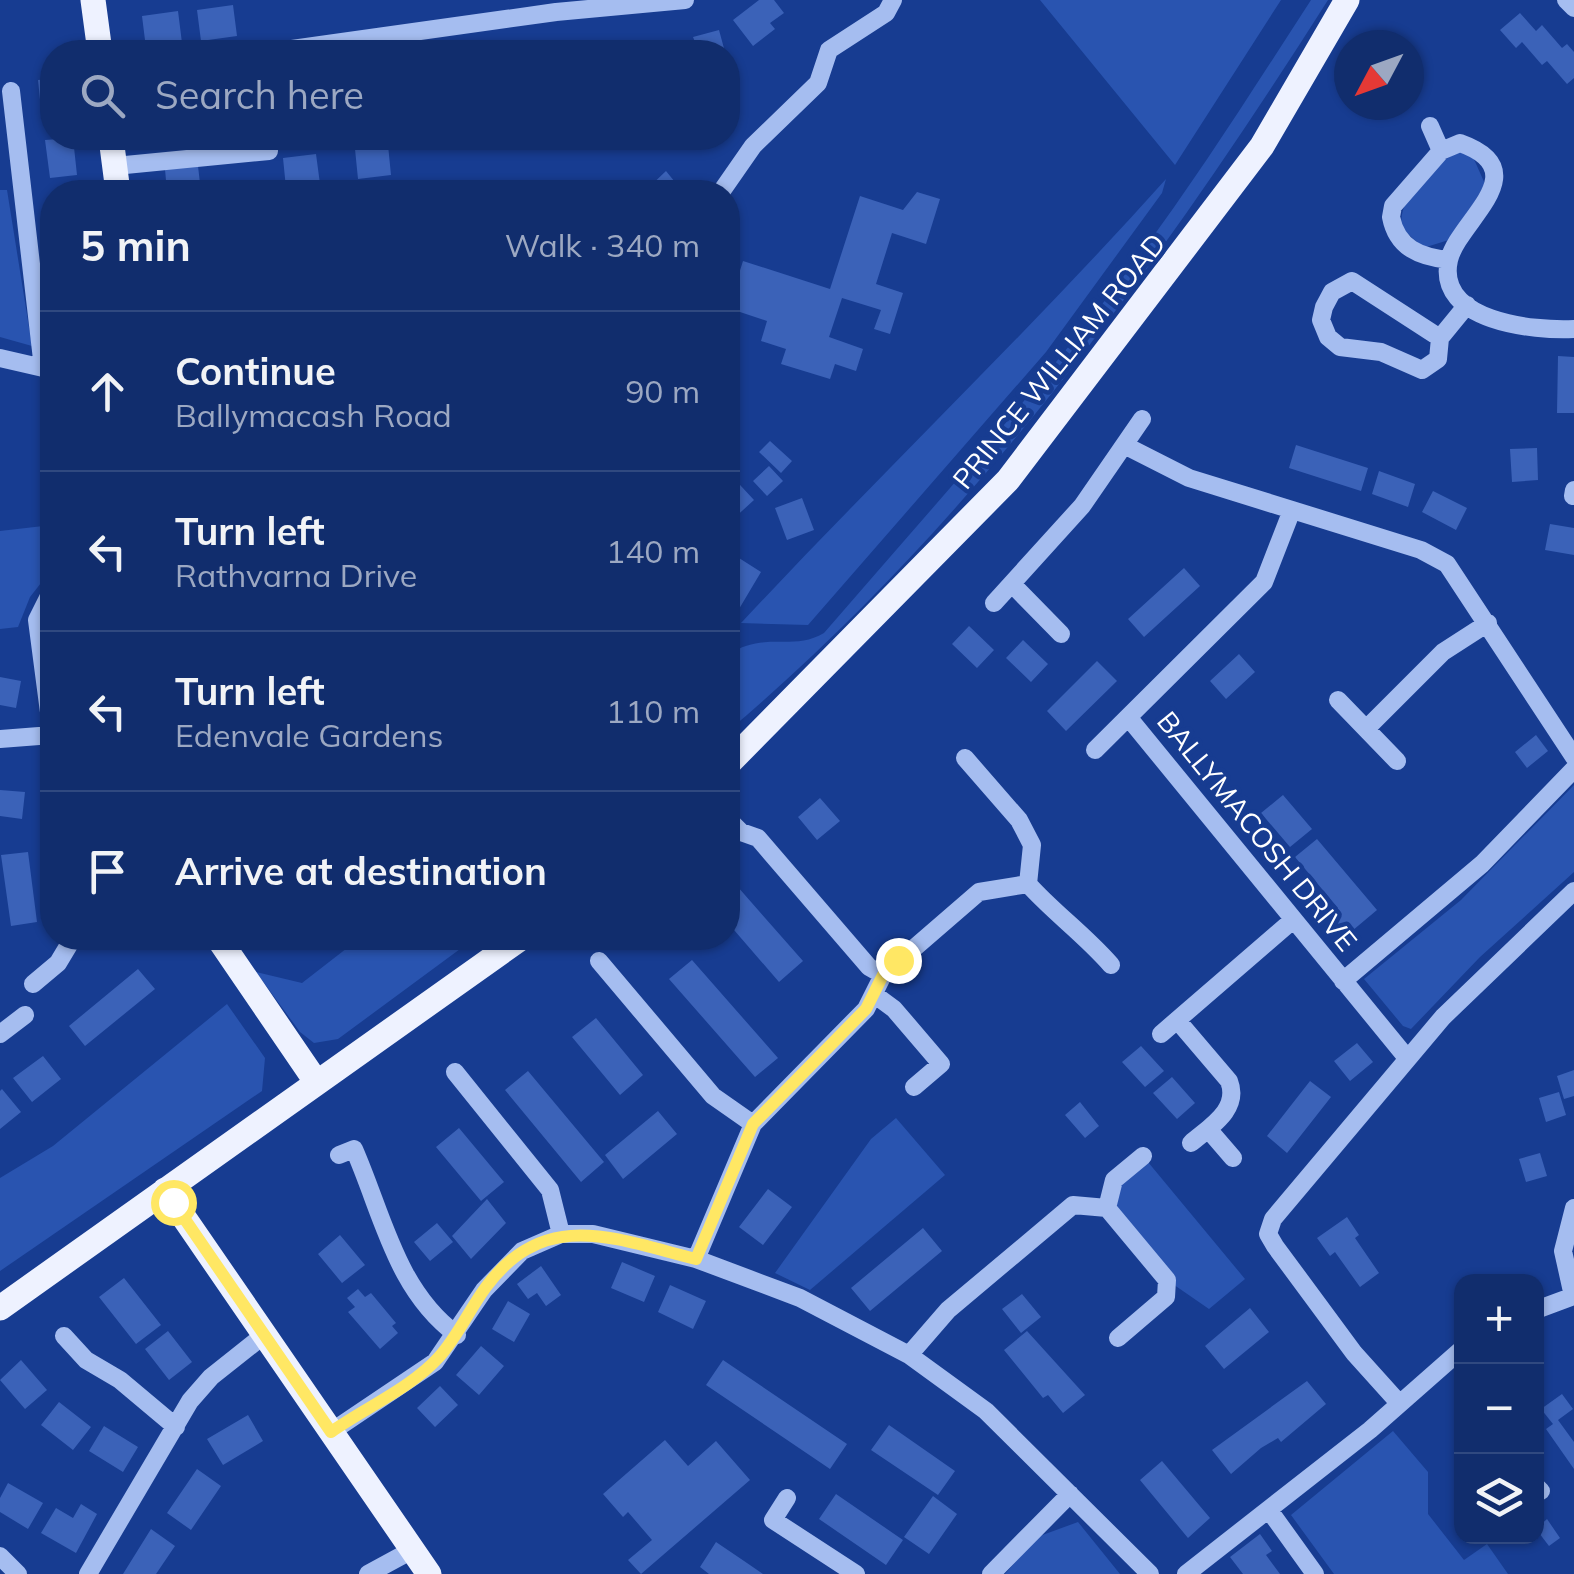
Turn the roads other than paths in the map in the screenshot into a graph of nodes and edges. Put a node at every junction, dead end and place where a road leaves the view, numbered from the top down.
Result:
1 (94, 0) edge
2 (685, 0) edge
3 (893, 0) edge
4 (1347, 0) edge
5 (1566, 0) edge
6 (555, 6) edge
7 (1574, 8) edge
8 (99, 40) edge
9 (347, 40) edge
10 (11, 91) dead end
11 (1430, 126) dead end
12 (113, 150) edge
13 (269, 151) dead end
14 (1440, 151) junction
15 (115, 166) junction
16 (20, 169) junction
17 (0, 171) edge
18 (117, 180) edge
19 (729, 180) edge
20 (1449, 260) junction
21 (1466, 305) junction
22 (40, 312) edge
23 (1574, 329) edge
24 (1440, 338) junction
25 (0, 358) edge
26 (40, 367) edge
27 (1142, 419) dead end
28 (1124, 445) junction
29 (1292, 510) junction
30 (1014, 586) junction
31 (994, 603) dead end
32 (40, 614) edge
33 (1488, 623) junction
34 (1061, 634) dead end
35 (40, 643) edge
36 (1338, 700) dead end
37 (1128, 717) junction
38 (1366, 729) junction
39 (40, 736) edge
40 (0, 739) edge
41 (1095, 750) dead end
42 (740, 752) edge
43 (1574, 757) edge
44 (965, 758) dead end
45 (1397, 761) dead end
46 (1574, 769) edge
47 (740, 832) edge
48 (1028, 884) junction
49 (1574, 890) edge
50 (1293, 920) junction
51 (66, 950) edge
52 (226, 950) edge
53 (504, 950) edge
54 (599, 961) dead end
55 (1110, 965) dead end
56 (883, 975) junction
57 (1343, 980) junction
58 (33, 984) dead end
59 (875, 995) junction
60 (25, 1015) dead end
61 (1177, 1020) junction
62 (0, 1034) edge
63 (1160, 1034) dead end
64 (1406, 1058) junction
65 (455, 1072) dead end
66 (317, 1084) junction
67 (914, 1087) dead end
68 (753, 1124) junction
69 (1208, 1129) junction
70 (1191, 1142) dead end
71 (339, 1156) dead end
72 (1143, 1156) dead end
73 (1233, 1158) dead end
74 (166, 1190) junction
75 (1107, 1208) junction
76 (1574, 1208) edge
77 (561, 1234) junction
78 (696, 1259) junction
79 (1574, 1296) edge
80 (1544, 1307) edge
81 (0, 1308) edge
82 (264, 1335) junction
83 (457, 1335) junction
84 (64, 1336) dead end
85 (1118, 1338) dead end
86 (909, 1355) junction
87 (1454, 1355) edge
88 (1399, 1403) junction
89 (176, 1427) junction
90 (331, 1432) junction
91 (1070, 1494) junction
92 (787, 1498) dead end
93 (1268, 1510) junction
94 (414, 1549) junction
95 (0, 1556) edge
96 (18, 1574) edge
97 (88, 1574) edge
98 (368, 1574) edge
99 (429, 1574) edge
100 (856, 1574) edge
101 (991, 1574) edge
102 (1150, 1574) edge
103 (1186, 1574) edge
104 (1316, 1574) edge

1 - 8 main road
2 - 6 street
3 - 19 street
4 - 42 main road, PRINCE WILLIAM ROAD
5 - 7 street
6 - 9 street
10 - 16 street
11 - 14 street
12 - 15 main road
13 - 15 street
14 - 20 street
14 - 20 street
15 - 18 main road
16 - 17 street
16 - 22 street
20 - 21 street
21 - 23 street
21 - 24 street
24 - 24 street
25 - 26 street
27 - 28 street
28 - 29 street
28 - 30 street
29 - 33 street
29 - 37 street, BALLYMACOSH DRIVE
30 - 31 street
30 - 34 street
32 - 35 street
33 - 38 street
33 - 43 street
36 - 38 street
37 - 41 street, BALLYMACOSH DRIVE
37 - 50 street, BALLYMACOSH DRIVE
38 - 45 street
39 - 40 street
44 - 48 street
46 - 57 street
47 - 56 street
48 - 55 street
48 - 56 street
49 - 64 street
50 - 57 street, BALLYMACOSH DRIVE
50 - 61 street
51 - 58 street
52 - 66 main road
53 - 66 main road
54 - 68 street
56 - 59 street
57 - 64 street, BALLYMACOSH DRIVE
59 - 67 street
59 - 68 street
60 - 62 street
61 - 63 street
61 - 69 street
64 - 88 street
65 - 77 street
66 - 74 main road
68 - 78 street
69 - 70 street
69 - 73 street
71 - 83 street
72 - 75 street
74 - 81 main road
74 - 82 main road
75 - 85 street
75 - 86 street
76 - 79 street
77 - 78 street
77 - 83 street
78 - 86 street
79 - 80 street
82 - 89 street
82 - 90 main road
83 - 90 street
84 - 89 street
86 - 91 street
87 - 88 street
88 - 93 street
89 - 97 street
90 - 94 main road
91 - 101 street
91 - 102 street
92 - 100 street
93 - 103 street
93 - 104 street
94 - 98 street
94 - 99 main road
95 - 96 street

